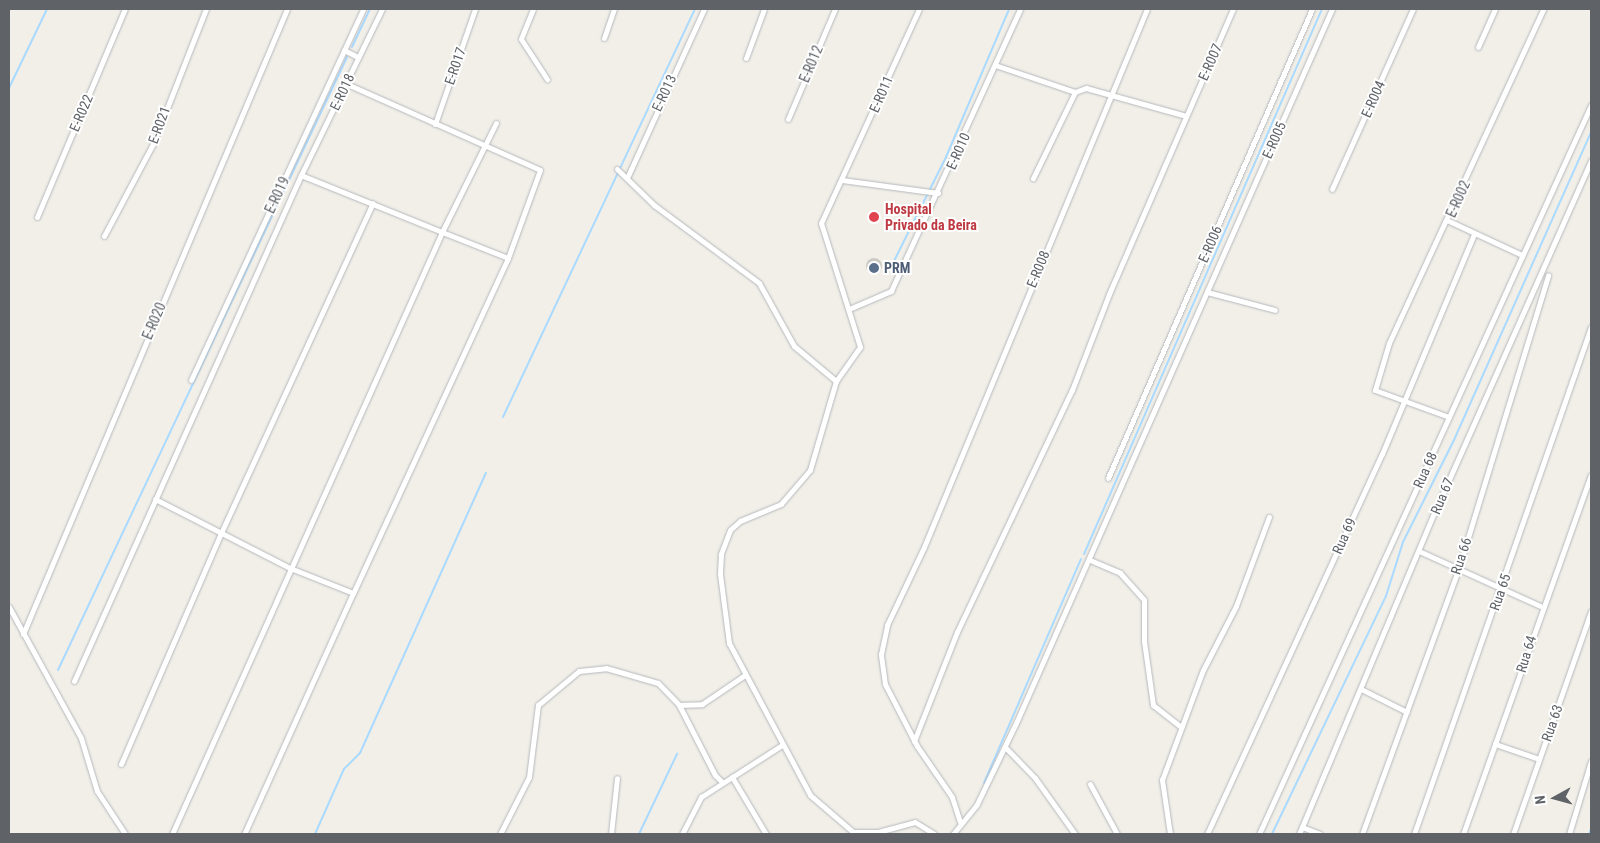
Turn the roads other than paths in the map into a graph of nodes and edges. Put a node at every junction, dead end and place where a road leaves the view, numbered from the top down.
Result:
1 (125, 9) edge
2 (206, 9) edge
3 (288, 9) edge
4 (363, 9) edge
5 (382, 9) edge
6 (475, 9) edge
7 (533, 9) edge
8 (614, 9) edge
9 (704, 9) edge
10 (764, 9) edge
11 (835, 9) edge
12 (919, 9) edge
13 (1020, 9) edge
14 (1147, 9) edge
15 (1233, 9) edge
16 (1312, 9) edge
17 (1332, 9) edge
18 (1413, 9) edge
19 (1496, 9) edge
20 (1543, 9) edge
21 (604, 38) dead end
22 (1478, 47) dead end
23 (344, 50) junction
24 (358, 57) junction
25 (746, 58) dead end
26 (995, 65) junction
27 (547, 79) dead end
28 (347, 84) junction
29 (1075, 92) junction
30 (1110, 94) junction
31 (1591, 105) edge
32 (1186, 116) junction
33 (788, 119) dead end
34 (496, 123) dead end
35 (435, 124) junction
36 (483, 146) junction
37 (1591, 160) edge
38 (617, 170) dead end
39 (301, 176) junction
40 (627, 178) junction
41 (1033, 178) dead end
42 (842, 180) junction
43 (1332, 188) dead end
44 (938, 193) junction
45 (373, 203) junction
46 (37, 217) dead end
47 (1449, 220) junction
48 (442, 232) junction
49 (1474, 234) junction
50 (104, 236) dead end
51 (1522, 255) junction
52 (508, 258) junction
53 (1548, 275) dead end
54 (1207, 292) junction
55 (849, 309) junction
56 (1276, 310) dead end
57 (1591, 327) edge
58 (191, 380) dead end
59 (836, 380) junction
60 (1404, 401) junction
61 (1449, 417) junction
62 (1591, 475) edge
63 (1108, 478) dead end
64 (155, 499) junction
65 (1269, 517) dead end
66 (221, 533) junction
67 (1419, 551) junction
68 (1090, 560) junction
69 (1458, 567) junction
70 (290, 568) junction
71 (1502, 588) junction
72 (353, 593) junction
73 (1540, 606) junction
74 (9, 607) edge
75 (1591, 611) edge
76 (22, 634) junction
77 (745, 675) junction
78 (74, 681) dead end
79 (1361, 690) junction
80 (679, 705) junction
81 (1406, 712) junction
82 (1180, 727) junction
83 (914, 741) junction
84 (1495, 744) junction
85 (782, 745) junction
86 (1005, 747) junction
87 (1539, 759) junction
88 (1591, 761) edge
89 (122, 764) dead end
90 (715, 775) junction
91 (732, 777) junction
92 (617, 778) dead end
93 (723, 783) junction
94 (1090, 784) dead end
95 (715, 789) junction
96 (960, 822) junction
97 (1302, 827) junction
98 (878, 833) edge
99 (124, 834) edge
100 (172, 834) edge
101 (244, 834) edge
102 (500, 834) edge
103 (611, 834) edge
104 (682, 834) edge
105 (766, 834) edge
106 (934, 834) edge
107 (953, 834) edge
108 (1075, 834) edge
109 (1117, 834) edge
110 (1170, 834) edge
111 (1206, 834) edge
112 (1260, 834) edge
113 (1299, 834) edge
114 (1320, 834) edge
115 (1362, 834) edge
116 (1414, 834) edge
117 (1463, 834) edge
118 (1513, 834) edge
119 (1569, 834) edge

1 - 46 street, E-R022
2 - 50 street, E-R021
3 - 76 street, E-R020
4 - 23 street, E-R019
5 - 24 street, E-R018
6 - 35 street, E-R017
7 - 27 street
8 - 21 street
9 - 40 street, E-R013
10 - 25 street
11 - 33 street, E-R012
12 - 42 street, E-R011
13 - 26 street, E-R010
14 - 30 street, E-R008
15 - 32 street, E-R007
16 - 63 street, E-R006
17 - 54 street, E-R005
18 - 43 street, E-R004
19 - 22 street
20 - 47 street, E-R002
23 - 24 street
23 - 58 street, E-R019
24 - 28 street, E-R018
26 - 29 street
26 - 44 street, E-R010
28 - 35 street
28 - 39 street, E-R018
29 - 30 street
29 - 41 street
30 - 32 street
30 - 83 street, E-R008
31 - 51 street, Rua 68
32 - 83 street, E-R007
34 - 36 street
35 - 36 street
36 - 48 street
36 - 52 street
37 - 67 street, Rua 67
38 - 40 street
39 - 45 street
39 - 64 street, E-R018
40 - 59 street
42 - 44 street
42 - 55 street, E-R011
44 - 55 street, E-R010
45 - 48 street
45 - 66 street
47 - 49 street
47 - 60 street, E-R002
48 - 52 street
48 - 70 street
49 - 51 street
49 - 60 street, Rua 69
51 - 61 street, Rua 68
52 - 72 street
53 - 69 street, Rua 66
54 - 56 street
54 - 68 street
55 - 59 street, E-R011
57 - 71 street, Rua 65
59 - 77 street
60 - 61 street
60 - 111 street, Rua 69
61 - 112 street, Rua 68
62 - 73 street, Rua 64
64 - 66 street
64 - 78 street, E-R018
65 - 82 street
66 - 70 street
66 - 89 street
67 - 69 street
67 - 79 street, Rua 67
68 - 82 street
68 - 86 street
69 - 71 street
69 - 81 street, Rua 66
70 - 72 street
70 - 100 street
71 - 73 street
71 - 116 street, Rua 65
72 - 101 street
73 - 84 street, Rua 64
74 - 76 street
75 - 87 street, Rua 63
76 - 99 street
77 - 80 street
77 - 85 street
79 - 81 street
79 - 97 street, Rua 67
80 - 90 street
80 - 102 street
81 - 115 street, Rua 66
82 - 110 street
83 - 96 street, E-R008
84 - 87 street
84 - 117 street, Rua 64
85 - 91 street
85 - 98 street
86 - 96 street
86 - 108 street
87 - 118 street, Rua 63
88 - 119 street
90 - 93 street
90 - 95 street
91 - 93 street
91 - 105 street
92 - 103 street
93 - 95 street
94 - 109 street
95 - 104 street
96 - 107 street
97 - 113 street, Rua 67
97 - 114 street
98 - 106 street

